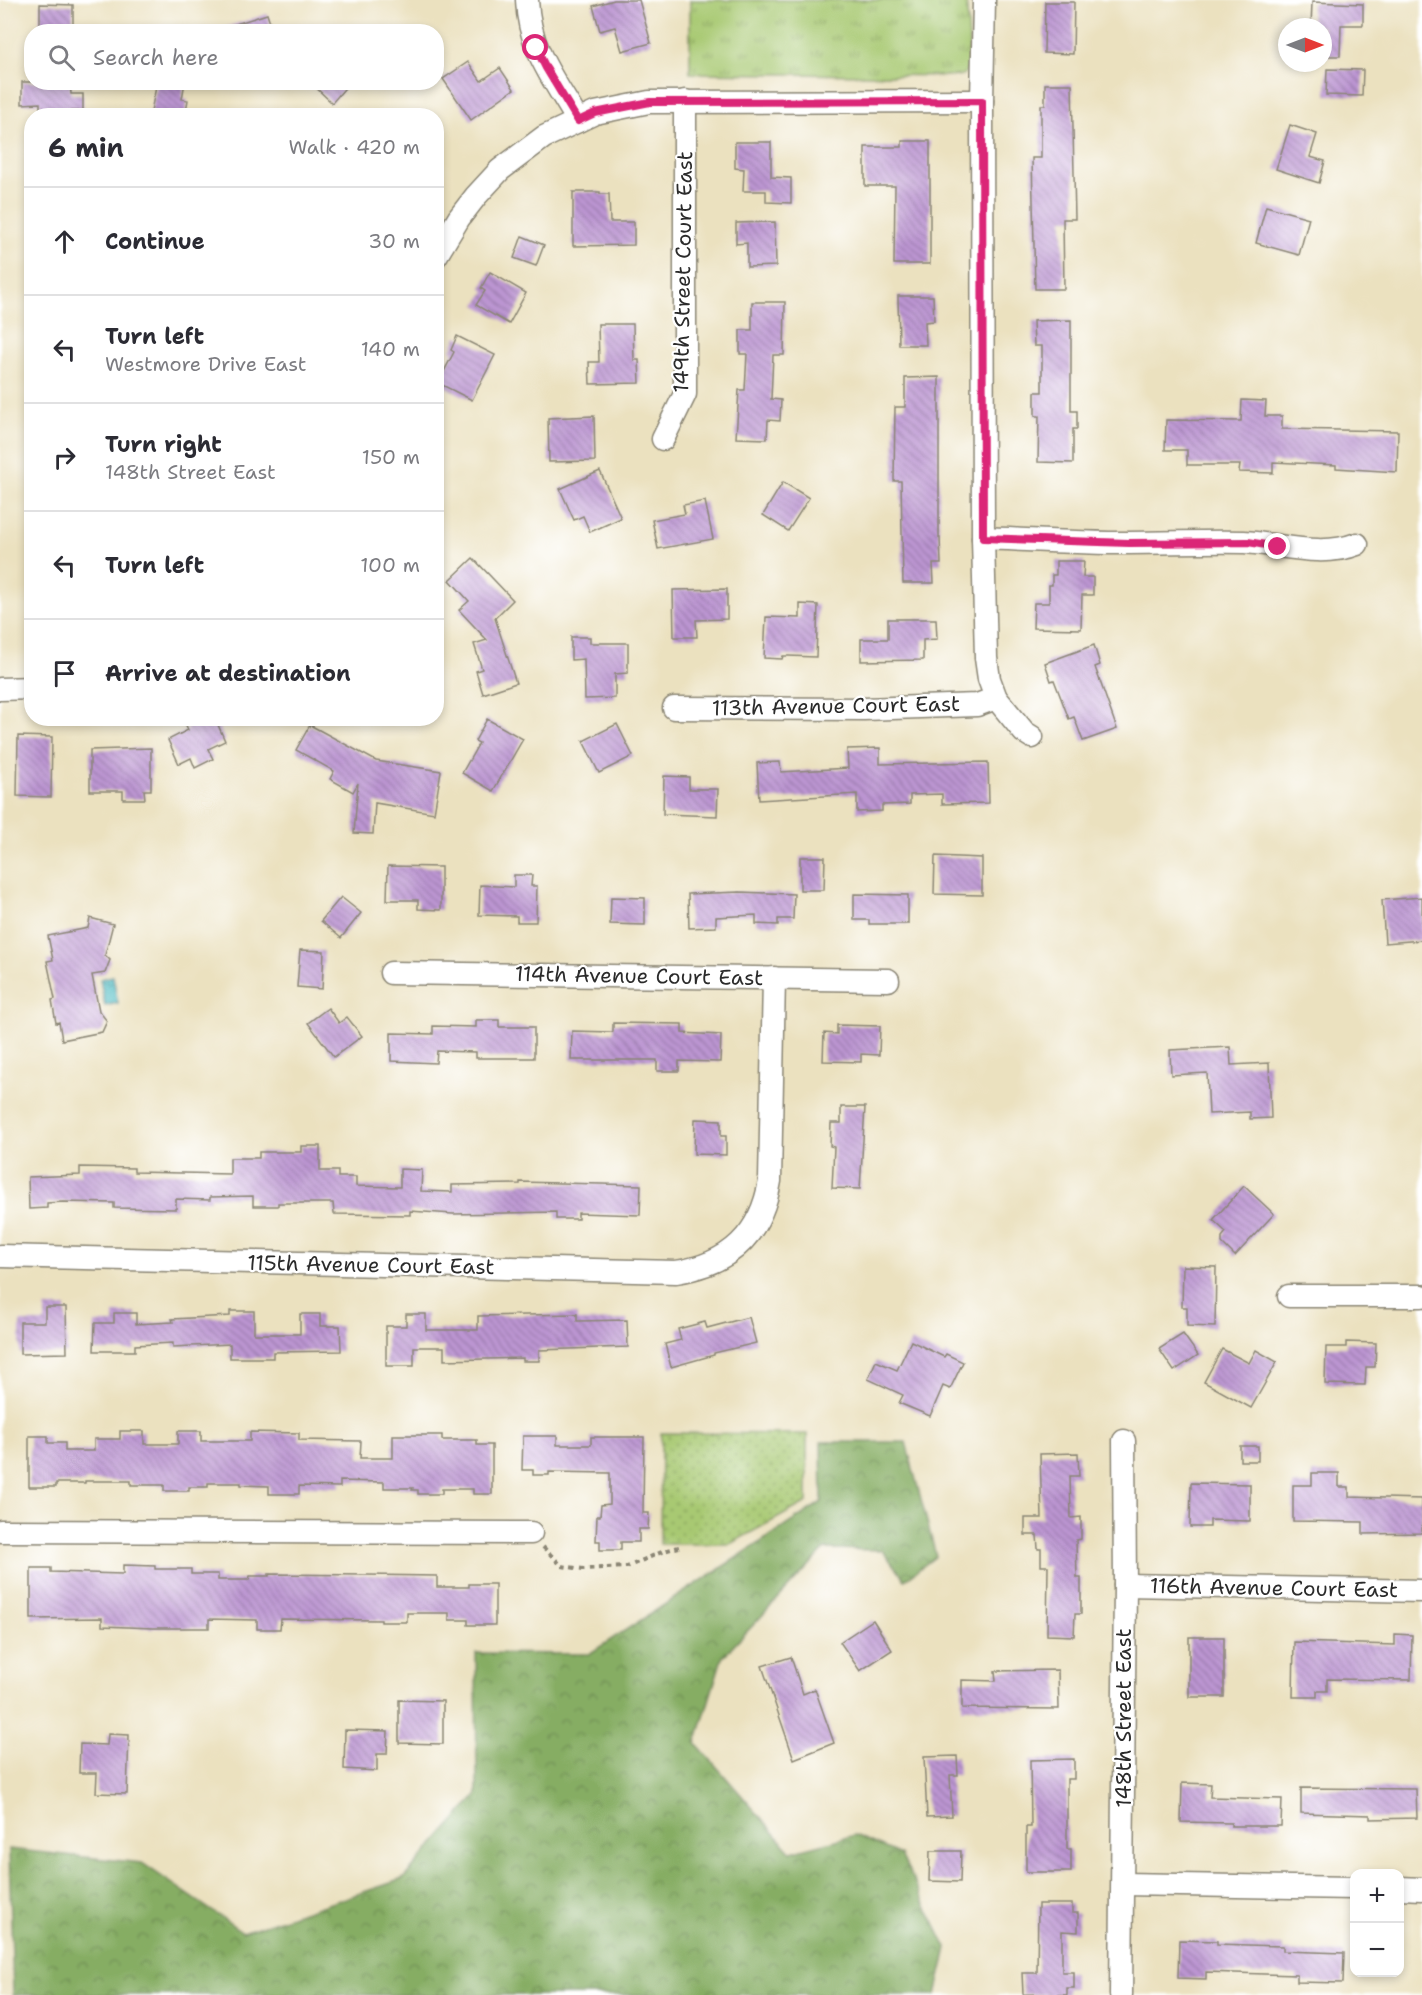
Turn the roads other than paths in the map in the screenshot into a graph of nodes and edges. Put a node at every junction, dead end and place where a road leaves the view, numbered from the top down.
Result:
1 (527, 0) edge
2 (984, 0) edge
3 (685, 101) junction
4 (982, 101) junction
5 (578, 121) junction
6 (444, 227) edge
7 (663, 439) dead end
8 (983, 538) junction
9 (1357, 544) dead end
10 (24, 688) edge
11 (0, 689) edge
12 (996, 698) junction
13 (674, 708) dead end
14 (1032, 737) dead end
15 (391, 973) dead end
16 (774, 978) junction
17 (888, 980) dead end
18 (0, 1256) edge
19 (1290, 1296) dead end
20 (1422, 1296) edge
21 (1124, 1441) dead end
22 (0, 1531) edge
23 (531, 1533) road end
24 (1125, 1585) junction
25 (1422, 1591) edge
26 (1123, 1884) junction
27 (1350, 1888) edge
28 (1404, 1888) edge
29 (1422, 1889) edge
30 (1121, 1995) edge

1 - 5 street
2 - 4 street
3 - 4 street
3 - 5 street
3 - 7 street, 149th Street Court East
4 - 8 street
5 - 6 street
8 - 9 street
8 - 12 street
10 - 11 street
12 - 13 street, 113th Avenue Court East
12 - 14 street
15 - 16 street, 114th Avenue Court East
16 - 17 street, 114th Avenue Court East
16 - 18 street, 115th Avenue Court East
19 - 20 street
21 - 24 street, 148th Street East
22 - 23 street
24 - 25 street, 116th Avenue Court East
24 - 26 street, 148th Street East
26 - 27 street
26 - 30 street, 148th Street East
28 - 29 street

